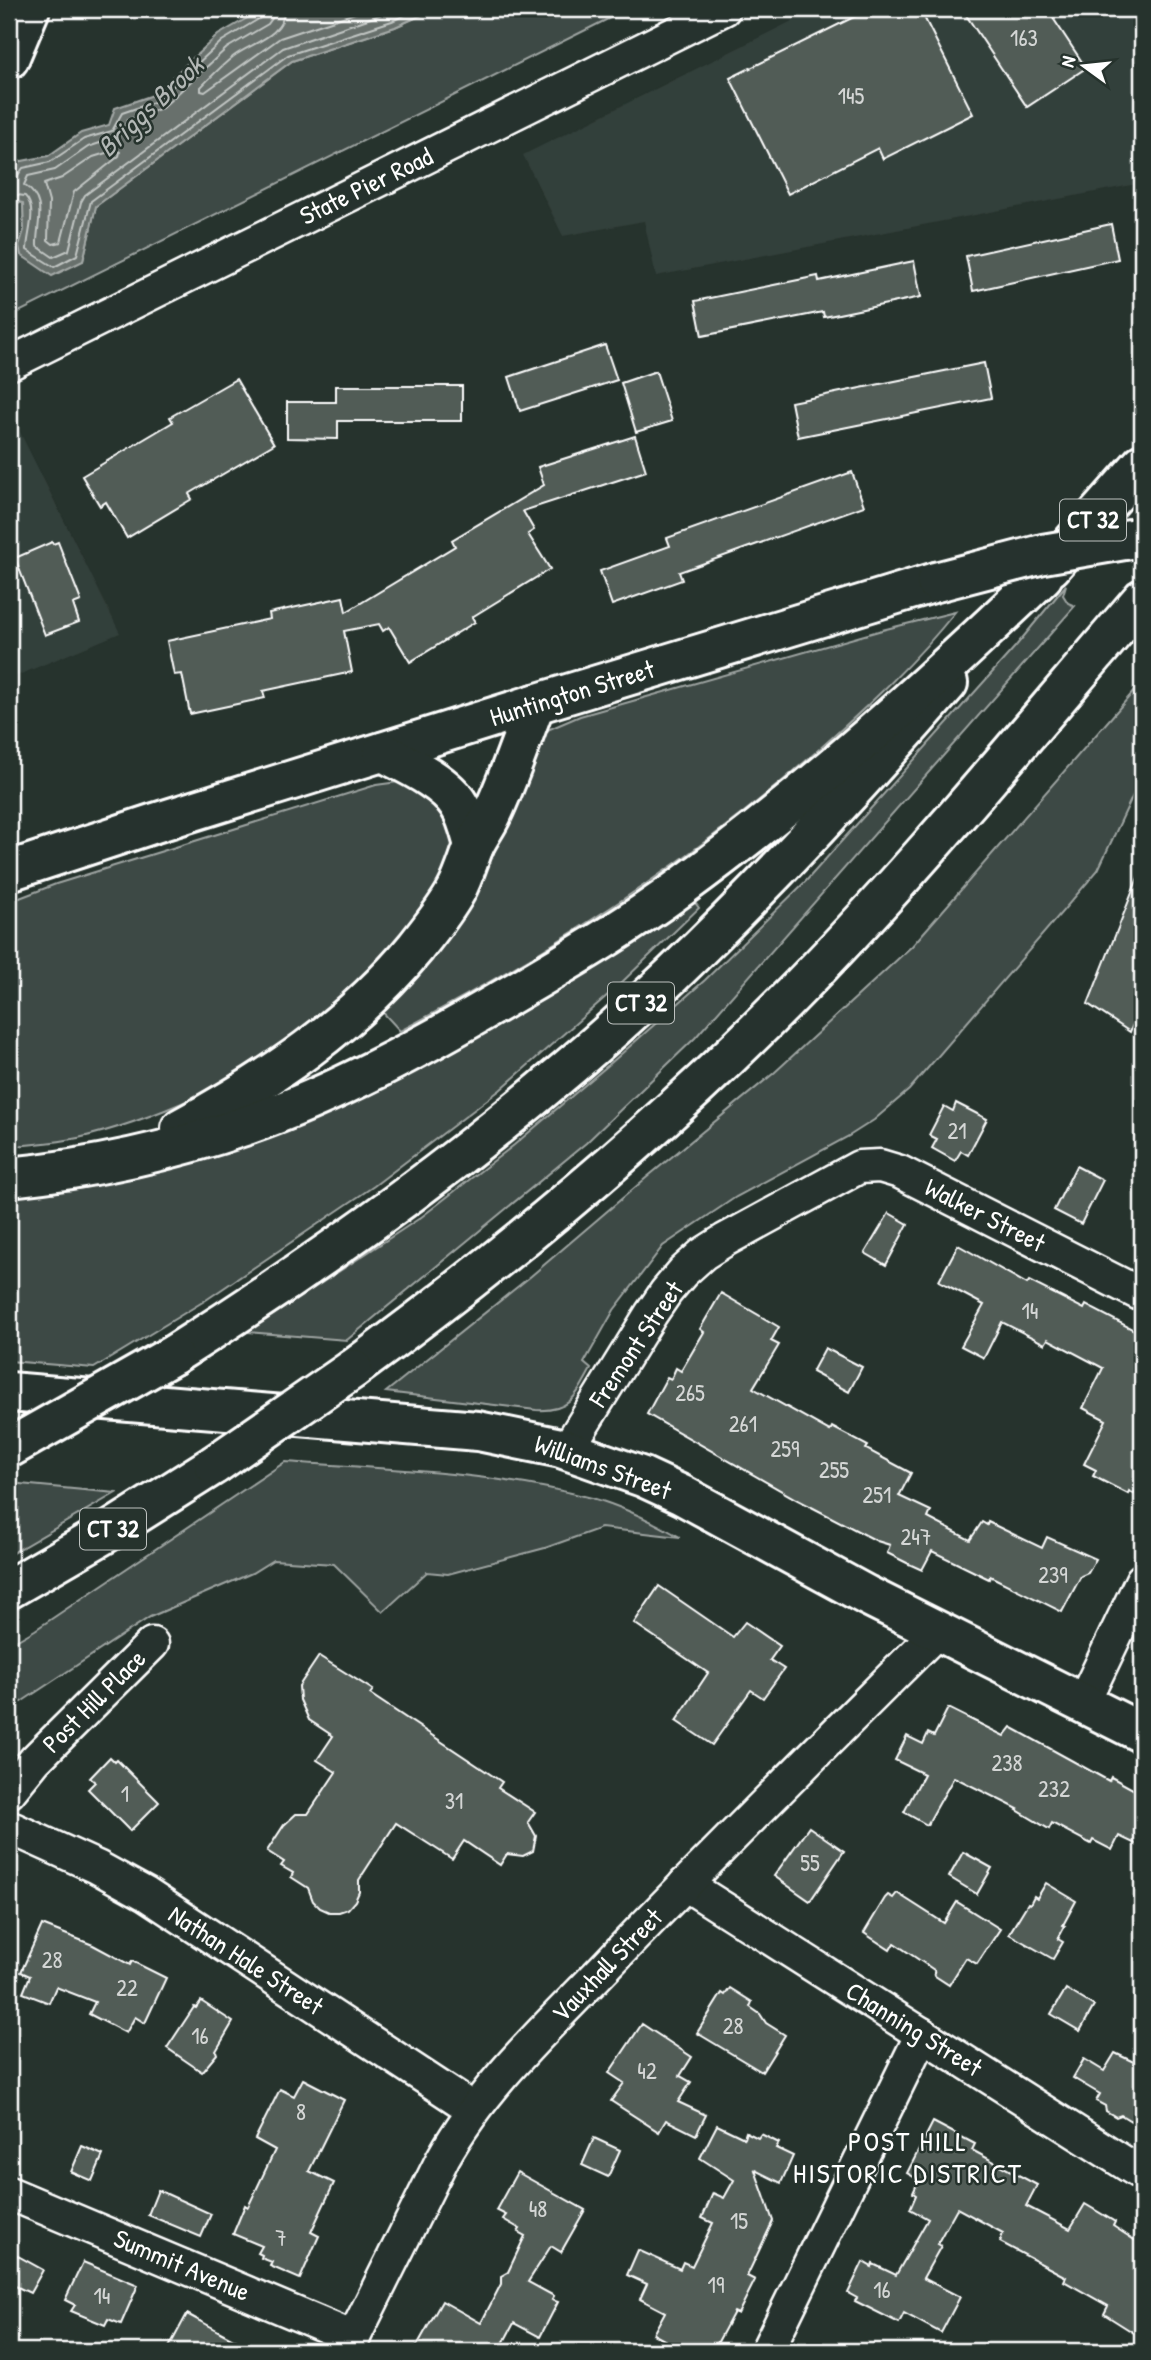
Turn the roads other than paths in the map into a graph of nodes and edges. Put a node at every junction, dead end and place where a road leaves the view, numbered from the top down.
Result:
1 (30, 9) edge
2 (724, 9) edge
3 (9, 59) edge
4 (9, 364) edge
5 (1142, 464) edge
6 (1142, 537) edge
7 (1043, 576) junction
8 (1142, 599) edge
9 (535, 704) junction
10 (383, 752) junction
11 (474, 846) junction
12 (9, 872) edge
13 (127, 1157) junction
14 (9, 1177) edge
15 (825, 1184) joint
16 (1142, 1295) edge
17 (9, 1392) edge
18 (9, 1448) edge
19 (567, 1450) junction
20 (1142, 1580) edge
21 (9, 1589) edge
22 (937, 1632) junction
23 (152, 1644) dead end
24 (1083, 1703) junction
25 (1142, 1733) edge
26 (9, 1792) edge
27 (9, 1827) edge
28 (685, 1884) junction
29 (922, 2034) junction
30 (473, 2109) junction
31 (1142, 2174) edge
32 (9, 2193) edge
33 (351, 2345) edge
34 (768, 2351) edge

1 - 3 main road
2 - 4 street, State Pier Road
5 - 7 main road, CT 32
6 - 9 main road, Huntington Street, bridge
7 - 13 main road
7 - 18 main road, CT 32, bridge
8 - 21 main road, CT 32, bridge
9 - 10 main road, Huntington Street
9 - 11 main road
10 - 11 main road
10 - 12 main road, Huntington Street
11 - 13 main road
13 - 14 main road
15 - 16 street, Walker Street
15 - 19 street, Fremont Street
17 - 19 main road, Williams Street
19 - 22 main road, Williams Street
20 - 24 street
22 - 24 main road, Williams Street
22 - 28 street, Vauxhall Street
23 - 26 street, Post Hill Place
24 - 25 main road, Williams Street
27 - 30 street, Nathan Hale Street
28 - 29 street, Channing Street
28 - 30 street, Vauxhall Street
29 - 31 street, Channing Street
29 - 34 street
30 - 33 street, Vauxhall Street
32 - 33 street, Summit Avenue

